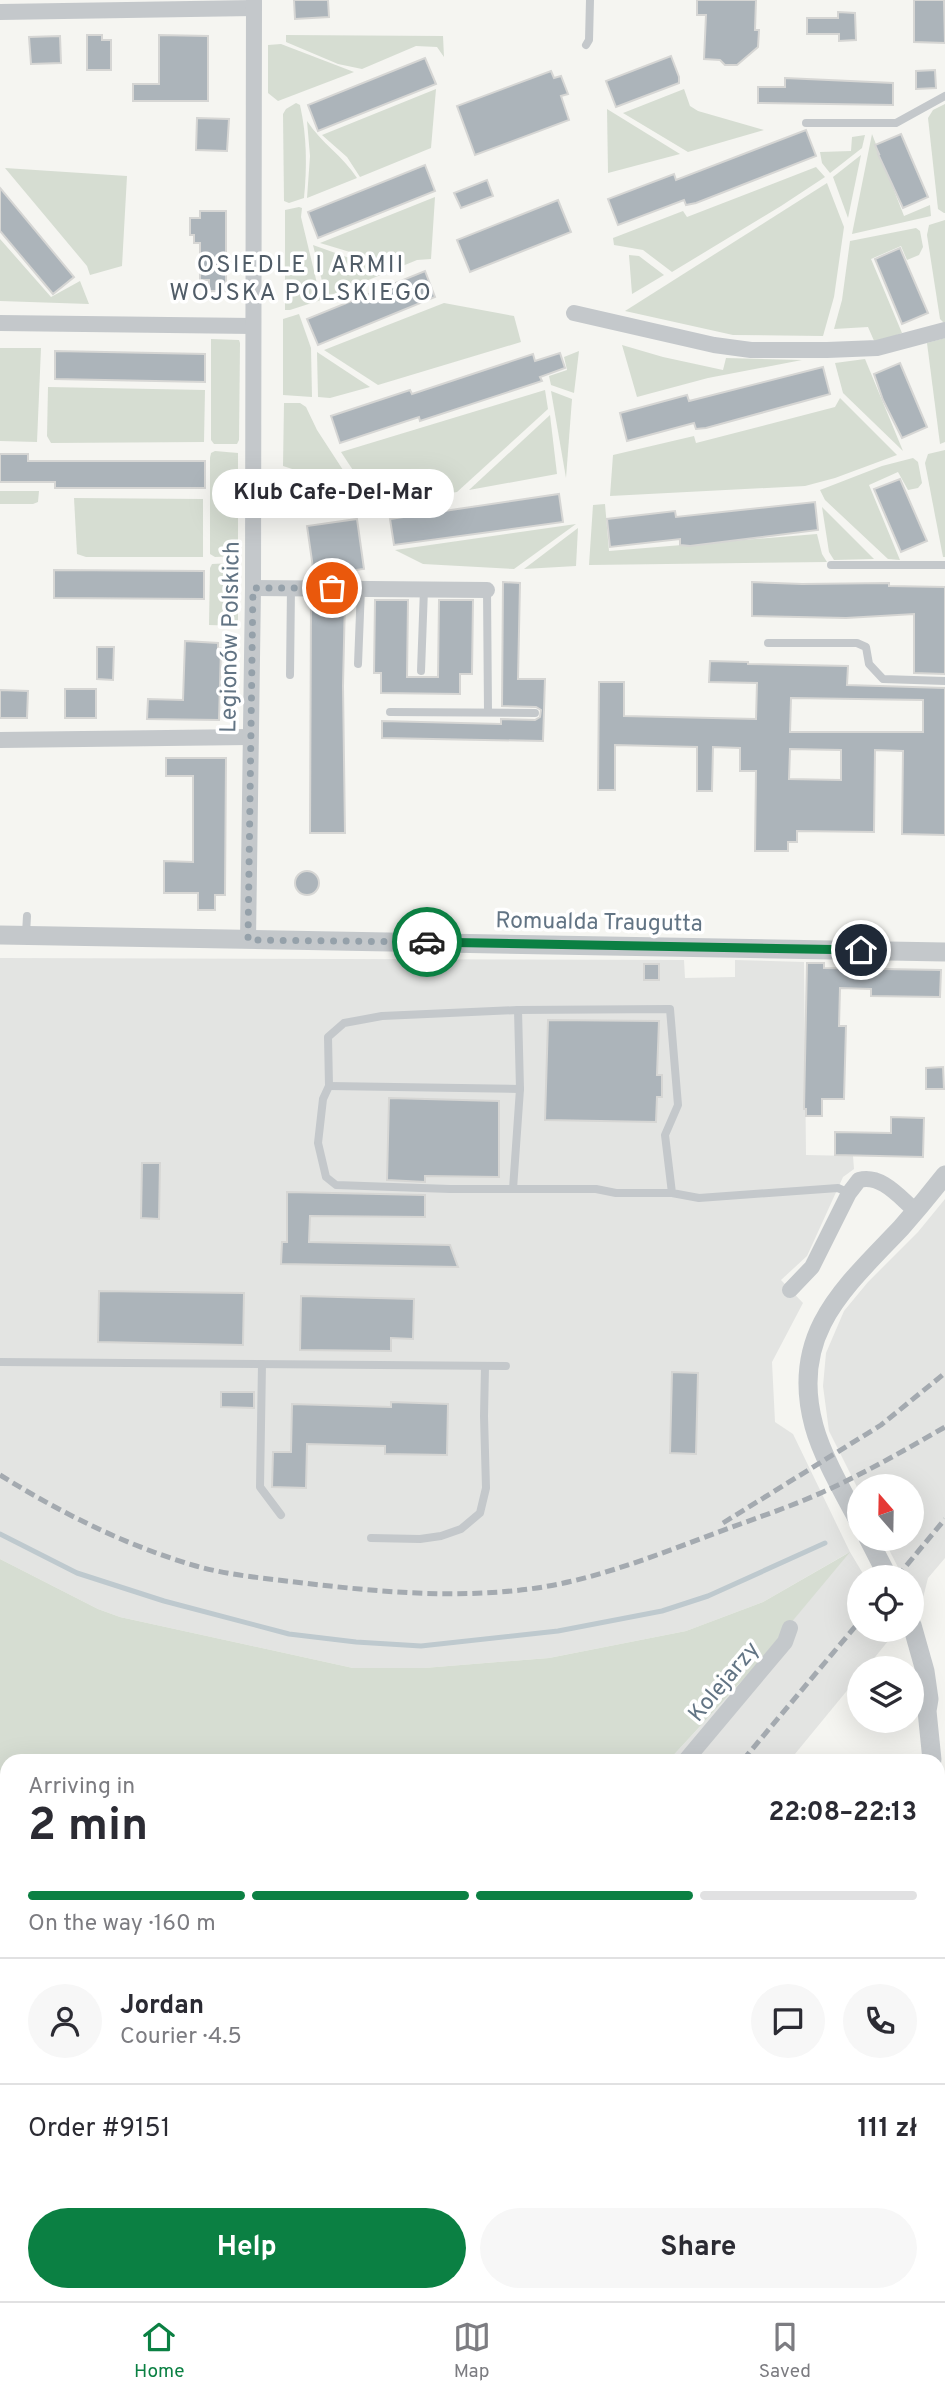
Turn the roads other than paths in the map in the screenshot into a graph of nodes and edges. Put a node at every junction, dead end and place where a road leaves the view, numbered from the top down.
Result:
1 (590, 0) edge
2 (254, 4) edge
3 (0, 12) edge
4 (586, 45) dead end
5 (945, 96) edge
6 (806, 123) dead end
7 (574, 313) dead end
8 (0, 323) edge
9 (253, 326) junction
10 (945, 330) edge
11 (831, 565) dead end
12 (945, 565) edge
13 (290, 587) junction
14 (253, 588) junction
15 (361, 588) junction
16 (424, 589) junction
17 (487, 590) joint
18 (768, 643) dead end
19 (358, 664) dead end
20 (421, 671) dead end
21 (290, 675) dead end
22 (945, 681) edge
23 (390, 712) dead end
24 (488, 712) junction
25 (535, 712) dead end
26 (250, 737) junction
27 (0, 740) edge
28 (0, 935) edge
29 (248, 940) junction
30 (945, 952) edge
31 (518, 1010) junction
32 (329, 1086) junction
33 (520, 1089) junction
34 (945, 1175) edge
35 (513, 1189) junction
36 (672, 1193) junction
37 (849, 1193) junction
38 (916, 1212) junction
39 (790, 1290) dead end
40 (0, 1362) edge
41 (262, 1364) junction
42 (506, 1366) dead end
43 (485, 1367) junction
44 (847, 1497) edge
45 (281, 1515) dead end
46 (371, 1538) dead end
47 (790, 1628) dead end
48 (917, 1642) edge
49 (929, 1699) junction
50 (945, 1728) edge
51 (691, 1754) edge
52 (931, 1754) edge

1 - 4 lane
2 - 3 street
2 - 9 street, Legionów Polskich
5 - 6 lane
7 - 10 street
8 - 9 street
9 - 14 street, Legionów Polskich
11 - 12 lane
13 - 14 street
13 - 15 street
13 - 21 lane
14 - 26 street, Legionów Polskich
15 - 16 street
15 - 19 lane
16 - 17 street
16 - 20 lane
17 - 24 lane
18 - 22 lane
23 - 24 lane
24 - 25 lane
26 - 27 street
26 - 29 street, Legionów Polskich
28 - 29 street, Romualda Traugutta
29 - 30 street, Romualda Traugutta
31 - 32 lane
31 - 33 lane
31 - 36 lane
32 - 33 lane
32 - 35 lane
33 - 35 lane
34 - 38 street
35 - 36 lane
36 - 37 lane
37 - 38 street
37 - 39 street
38 - 44 street
40 - 41 lane
41 - 43 lane
41 - 45 lane
42 - 43 lane
43 - 46 lane
47 - 51 street, Kolejarzy
48 - 49 street
49 - 50 street
49 - 52 street

